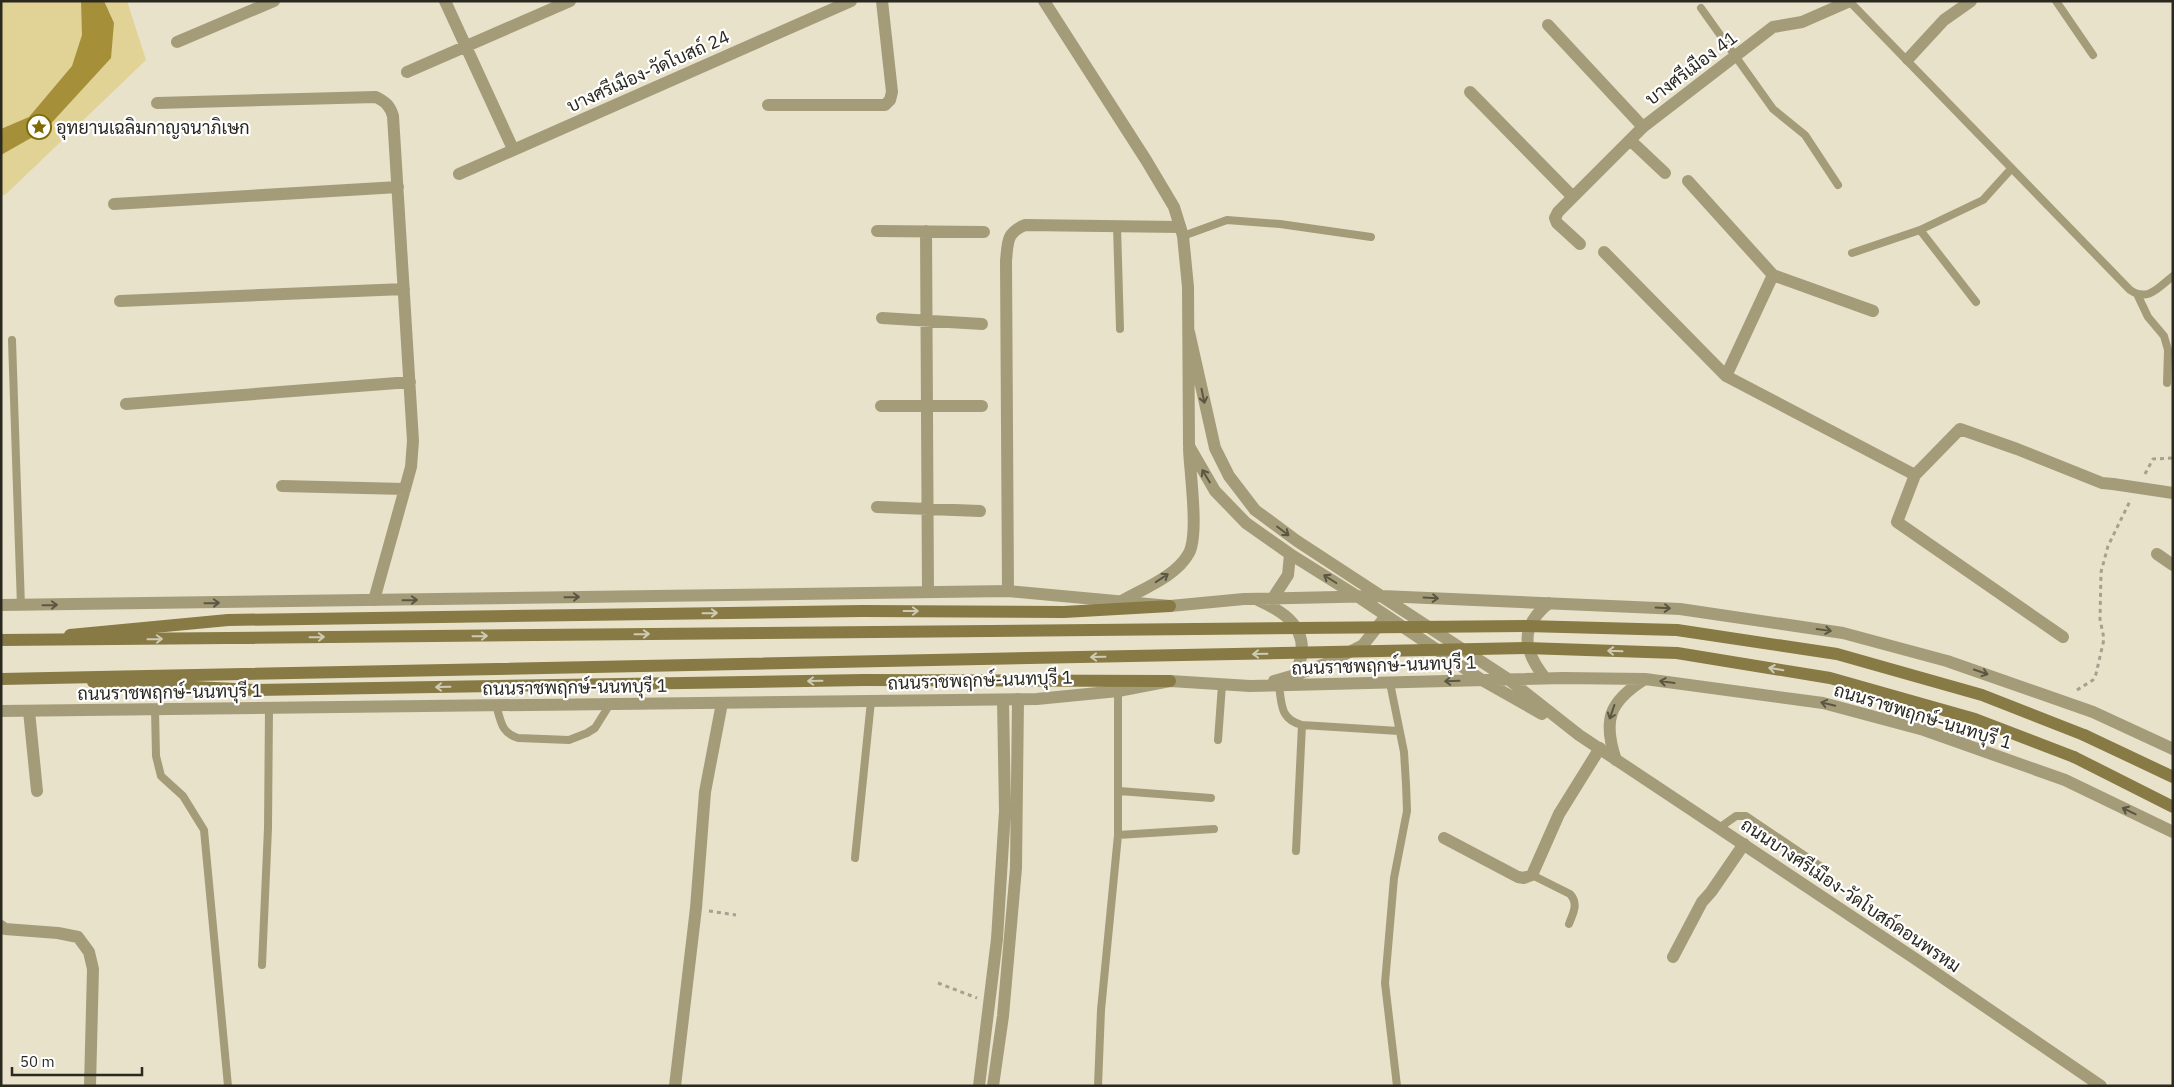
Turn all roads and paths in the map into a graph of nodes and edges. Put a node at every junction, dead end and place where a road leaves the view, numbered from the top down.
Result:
1 (274, 1) edge
2 (445, 1) edge
3 (570, 1) edge
4 (851, 1) edge
5 (882, 1) edge
6 (1044, 1) edge
7 (1850, 1) edge
8 (1972, 1) edge
9 (2056, 1) edge
10 (1700, 8) dead end
11 (1548, 25) dead end
12 (177, 42) dead end
13 (466, 46) junction
14 (2093, 55) dead end
15 (1734, 57) junction
16 (1908, 59) junction
17 (406, 72) dead end
18 (1470, 92) dead end
19 (157, 103) dead end
20 (768, 105) dead end
21 (1643, 127) junction
22 (1630, 140) junction
23 (513, 149) junction
24 (2011, 169) junction
25 (1666, 173) dead end
26 (459, 174) dead end
27 (1688, 181) dead end
28 (1838, 185) dead end
29 (398, 187) junction
30 (1572, 196) junction
31 (114, 204) dead end
32 (1117, 226) junction
33 (1920, 230) junction
34 (877, 231) dead end
35 (926, 231) junction
36 (984, 232) dead end
37 (1182, 232) junction
38 (1371, 237) dead end
39 (1580, 244) dead end
40 (1604, 252) dead end
41 (1852, 253) dead end
42 (1774, 275) junction
43 (2173, 276) edge
44 (404, 289) junction
45 (2138, 296) junction
46 (120, 301) dead end
47 (1976, 302) dead end
48 (1873, 311) dead end
49 (882, 318) dead end
50 (927, 320) junction
51 (982, 324) dead end
52 (1120, 329) dead end
53 (1189, 332) junction
54 (12, 340) dead end
55 (1726, 376) junction
56 (410, 382) junction
57 (2167, 383) dead end
58 (126, 404) dead end
59 (881, 406) dead end
60 (927, 406) junction
61 (982, 406) dead end
62 (1188, 446) junction
63 (2173, 458) edge
64 (1915, 475) junction
65 (2141, 482) dead end
66 (282, 486) dead end
67 (405, 489) junction
68 (2173, 493) edge
69 (2133, 496) dead end
70 (877, 507) dead end
71 (928, 508) junction
72 (980, 511) dead end
73 (1290, 554) junction
74 (2157, 554) dead end
75 (2173, 565) edge
76 (1008, 591) junction
77 (928, 592) junction
78 (1357, 596) junction
79 (1382, 596) junction
80 (1272, 598) junction
81 (1256, 599) junction
82 (374, 600) junction
83 (1120, 602) junction
84 (1550, 603) junction
85 (1, 606) edge
86 (21, 606) junction
87 (1170, 606) junction
88 (1386, 615) junction
89 (2063, 637) dead end
90 (1, 640) edge
91 (15, 640) junction
92 (1295, 675) junction
93 (1545, 678) junction
94 (1, 679) edge
95 (18, 679) junction
96 (1508, 679) junction
97 (1646, 679) junction
98 (1482, 680) junction
99 (1170, 681) junction
100 (1390, 682) junction
101 (1222, 685) junction
102 (1258, 686) junction
103 (1280, 686) junction
104 (2078, 690) dead end
105 (1118, 691) junction
106 (1018, 699) junction
107 (1003, 700) junction
108 (872, 701) junction
109 (722, 703) junction
110 (610, 704) junction
111 (496, 705) junction
112 (269, 708) junction
113 (155, 709) junction
114 (29, 710) junction
115 (1, 711) edge
116 (1302, 725) junction
117 (1399, 731) junction
118 (1579, 734) junction
119 (1218, 740) dead end
120 (1600, 748) junction
121 (2173, 749) edge
122 (1616, 760) junction
123 (2173, 777) edge
124 (37, 791) dead end
125 (1119, 791) junction
126 (1210, 798) dead end
127 (2173, 807) edge
128 (1719, 828) junction
129 (1214, 829) dead end
130 (2173, 832) edge
131 (1118, 835) junction
132 (1444, 838) dead end
133 (1744, 844) junction
134 (1296, 851) dead end
135 (855, 858) dead end
136 (1823, 868) dead end
137 (1532, 875) junction
138 (696, 908) junction
139 (736, 915) dead end
140 (1569, 924) dead end
141 (1, 926) edge
142 (1673, 957) dead end
143 (262, 965) dead end
144 (938, 983) dead end
145 (990, 1003) junction
146 (90, 1086) edge
147 (228, 1086) edge
148 (675, 1086) edge
149 (979, 1086) edge
150 (993, 1086) edge
151 (1098, 1086) edge
152 (1397, 1086) edge
153 (2101, 1086) edge

1 - 12 street
2 - 13 street
3 - 13 street
4 - 23 street, บางศรีเมือง-วัดโบสถ์ 24
5 - 20 street
6 - 37 street, ถนนบางศรีเมือง-วัดโบสถ์ดอนพรหม
7 - 15 street, บางศรีเมือง 41
7 - 16 lane
8 - 16 street
9 - 14 lane
10 - 15 lane
11 - 21 street
13 - 17 street
13 - 23 street
15 - 21 street, บางศรีเมือง 41
15 - 28 lane
16 - 24 lane
18 - 30 street
19 - 29 street
21 - 22 street, บางศรีเมือง 41
22 - 25 street
22 - 30 street, บางศรีเมือง 41
23 - 26 street, บางศรีเมือง-วัดโบสถ์ 24
24 - 33 lane
24 - 45 lane
27 - 42 street
29 - 31 street
29 - 44 street
30 - 39 street, บางศรีเมือง 41
32 - 37 street
32 - 52 lane
32 - 76 street
33 - 41 lane
33 - 47 lane
34 - 35 street
35 - 36 street
35 - 50 street
37 - 38 lane
37 - 53 street, ถนนบางศรีเมือง-วัดโบสถ์ดอนพรหม
40 - 55 street
42 - 48 street
42 - 55 street
43 - 45 lane
44 - 46 street
44 - 56 street
45 - 57 lane
49 - 50 street
50 - 51 street
50 - 60 street
53 - 62 street, ถนนบางศรีเมือง-วัดโบสถ์ดอนพรหม
53 -> 79 street, ถนนบางศรีเมือง-วัดโบสถ์ดอนพรหม
54 - 86 lane
55 - 64 street
56 - 58 street
56 - 67 street
59 - 60 street
60 - 61 street
60 - 71 street
73 -> 62 street, ถนนบางศรีเมือง-วัดโบสถ์ดอนพรหม
83 -> 62 street
63 - 65 path
64 - 68 street, bridge
64 - 89 street
66 - 67 street
67 - 82 street
69 - 104 path
70 - 71 street
71 - 72 street
71 - 77 street
78 -> 73 street, ถนนบางศรีเมือง-วัดโบสถ์ดอนพรหม
73 - 80 street
74 - 75 street
76 - 77 street
76 - 83 street
82 -> 77 street
78 - 79 street
78 - 80 street
78 - 88 street, ถนนบางศรีเมือง-วัดโบสถ์ดอนพรหม
79 -> 84 street
79 - 88 street
79 - 96 street, ถนนบางศรีเมือง-วัดโบสถ์ดอนพรหม
80 - 81 street
81 - 87 street
81 - 92 street
86 -> 82 street
83 - 87 street
84 - 93 street
84 -> 121 street
85 - 86 street
91 -> 87 main road, bridge
88 - 92 street
88 - 98 street, ถนนบางศรีเมือง-วัดโบสถ์ดอนพรหม
90 - 91 main road, ถนนราชพฤกษ์-นนทบุรี 1, bridge
91 -> 123 main road, ถนนราชพฤกษ์-นนทบุรี 1, bridge
92 - 102 street
93 - 96 street, ถนนราชพฤกษ์-นนทบุรี 1
93 - 97 street, ถนนราชพฤกษ์-นนทบุรี 1
94 - 95 main road, ถนนราชพฤกษ์-นนทบุรี 1, bridge
99 -> 95 main road, bridge
127 -> 95 main road, ถนนราชพฤกษ์-นนทบุรี 1, bridge
96 - 98 street, ถนนราชพฤกษ์-นนทบุรี 1
96 - 118 street, ถนนบางศรีเมือง-วัดโบสถ์ดอนพรหม
97 -> 122 street
130 -> 97 street, ถนนราชพฤกษ์-นนทบุรี 1
98 -> 100 street, ถนนราชพฤกษ์-นนทบุรี 1
98 - 118 street, ถนนบางศรีเมือง-วัดโบสถ์ดอนพรหม
99 - 101 street, ถนนราชพฤกษ์-นนทบุรี 1
99 - 105 street, ถนนราชพฤกษ์-นนทบุรี 1
100 - 103 street, ถนนราชพฤกษ์-นนทบุรี 1
100 - 117 lane
101 - 102 street, ถนนราชพฤกษ์-นนทบุรี 1
101 - 119 lane
102 - 103 street, ถนนราชพฤกษ์-นนทบุรี 1
103 - 116 lane
105 - 106 street, ถนนราชพฤกษ์-นนทบุรี 1
105 - 125 lane
106 - 107 street, ถนนราชพฤกษ์-นนทบุรี 1
106 - 150 street
107 - 108 street, ถนนราชพฤกษ์-นนทบุรี 1
107 - 145 street
108 - 109 street, ถนนราชพฤกษ์-นนทบุรี 1
108 - 135 lane
109 - 110 street, ถนนราชพฤกษ์-นนทบุรี 1
109 - 138 street
110 - 111 street, ถนนราชพฤกษ์-นนทบุรี 1
110 - 111 lane
111 - 112 street, ถนนราชพฤกษ์-นนทบุรี 1
112 - 113 street, ถนนราชพฤกษ์-นนทบุรี 1
112 - 143 lane
113 - 114 street, ถนนราชพฤกษ์-นนทบุรี 1
113 - 147 lane
114 - 115 street, ถนนราชพฤกษ์-นนทบุรี 1
114 - 124 street
116 - 117 lane
116 - 134 lane
117 - 152 lane
118 - 120 street, ถนนบางศรีเมือง-วัดโบสถ์ดอนพรหม
120 - 122 street, ถนนบางศรีเมือง-วัดโบสถ์ดอนพรหม
120 - 137 street
122 - 128 street, ถนนบางศรีเมือง-วัดโบสถ์ดอนพรหม
125 - 126 lane
125 - 131 lane
128 - 133 street, ถนนบางศรีเมือง-วัดโบสถ์ดอนพรหม
128 - 136 lane
129 - 131 lane
131 - 151 lane
132 - 137 street
133 - 142 street
133 - 153 street, ถนนบางศรีเมือง-วัดโบสถ์ดอนพรหม
137 - 140 lane
138 - 139 path
138 - 148 street
141 - 146 street
144 - 145 path
145 - 149 street

